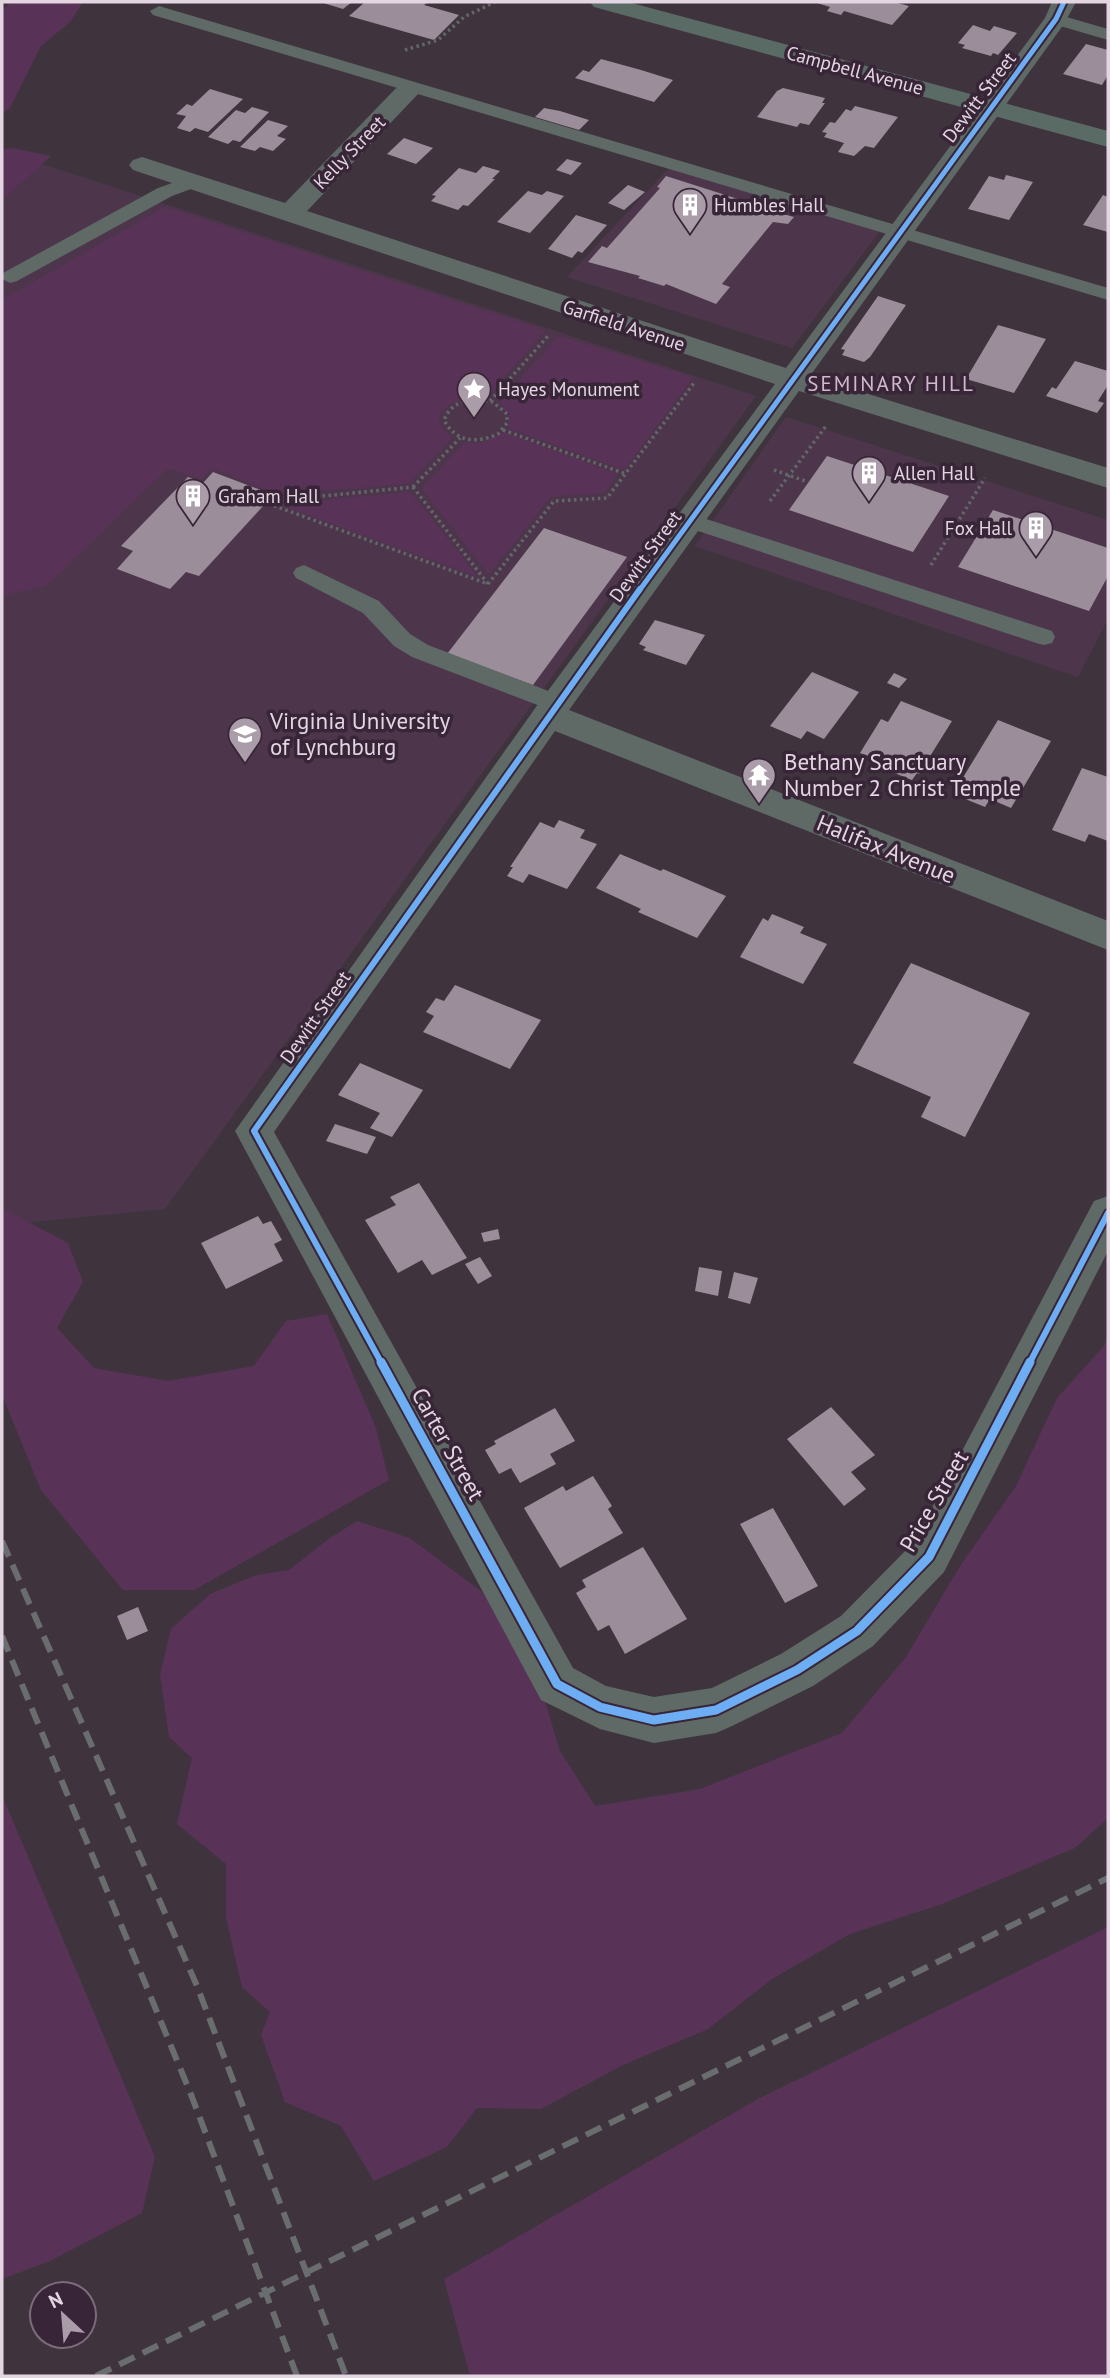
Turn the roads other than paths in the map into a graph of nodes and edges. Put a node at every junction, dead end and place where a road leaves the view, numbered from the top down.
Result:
1 (602, 2) edge
2 (159, 11) dead end
3 (1060, 11) edge
4 (1108, 35) edge
5 (409, 89) junction
6 (992, 106) junction
7 (1108, 139) edge
8 (142, 166) dead end
9 (191, 182) junction
10 (289, 214) junction
11 (900, 230) junction
12 (9, 277) dead end
13 (1108, 294) edge
14 (791, 379) junction
15 (1108, 478) edge
16 (691, 521) junction
17 (304, 573) dead end
18 (1044, 637) dead end
19 (552, 709) junction
20 (1108, 936) edge
21 (254, 1131) joint
22 (1108, 1213) edge
23 (654, 1720) joint

1 - 6 main road, Campbell Avenue
2 - 5 lane
3 - 4 lane
3 - 6 street, Dewitt Street
5 - 10 street, Kelly Street
5 - 11 lane
6 - 7 main road, Campbell Avenue
6 - 11 street, Dewitt Street
8 - 9 street, Garfield Avenue
9 - 10 street, Garfield Avenue
9 - 12 lane
10 - 14 street, Garfield Avenue
11 - 13 lane
11 - 14 street, Dewitt Street
14 - 15 street, Garfield Avenue
14 - 16 street, Dewitt Street
16 - 18 lane
16 - 19 street, Dewitt Street
17 - 19 lane
19 - 20 street, Halifax Avenue
19 - 21 street, Dewitt Street
21 - 23 street, Carter Street
22 - 23 street, Price Street

